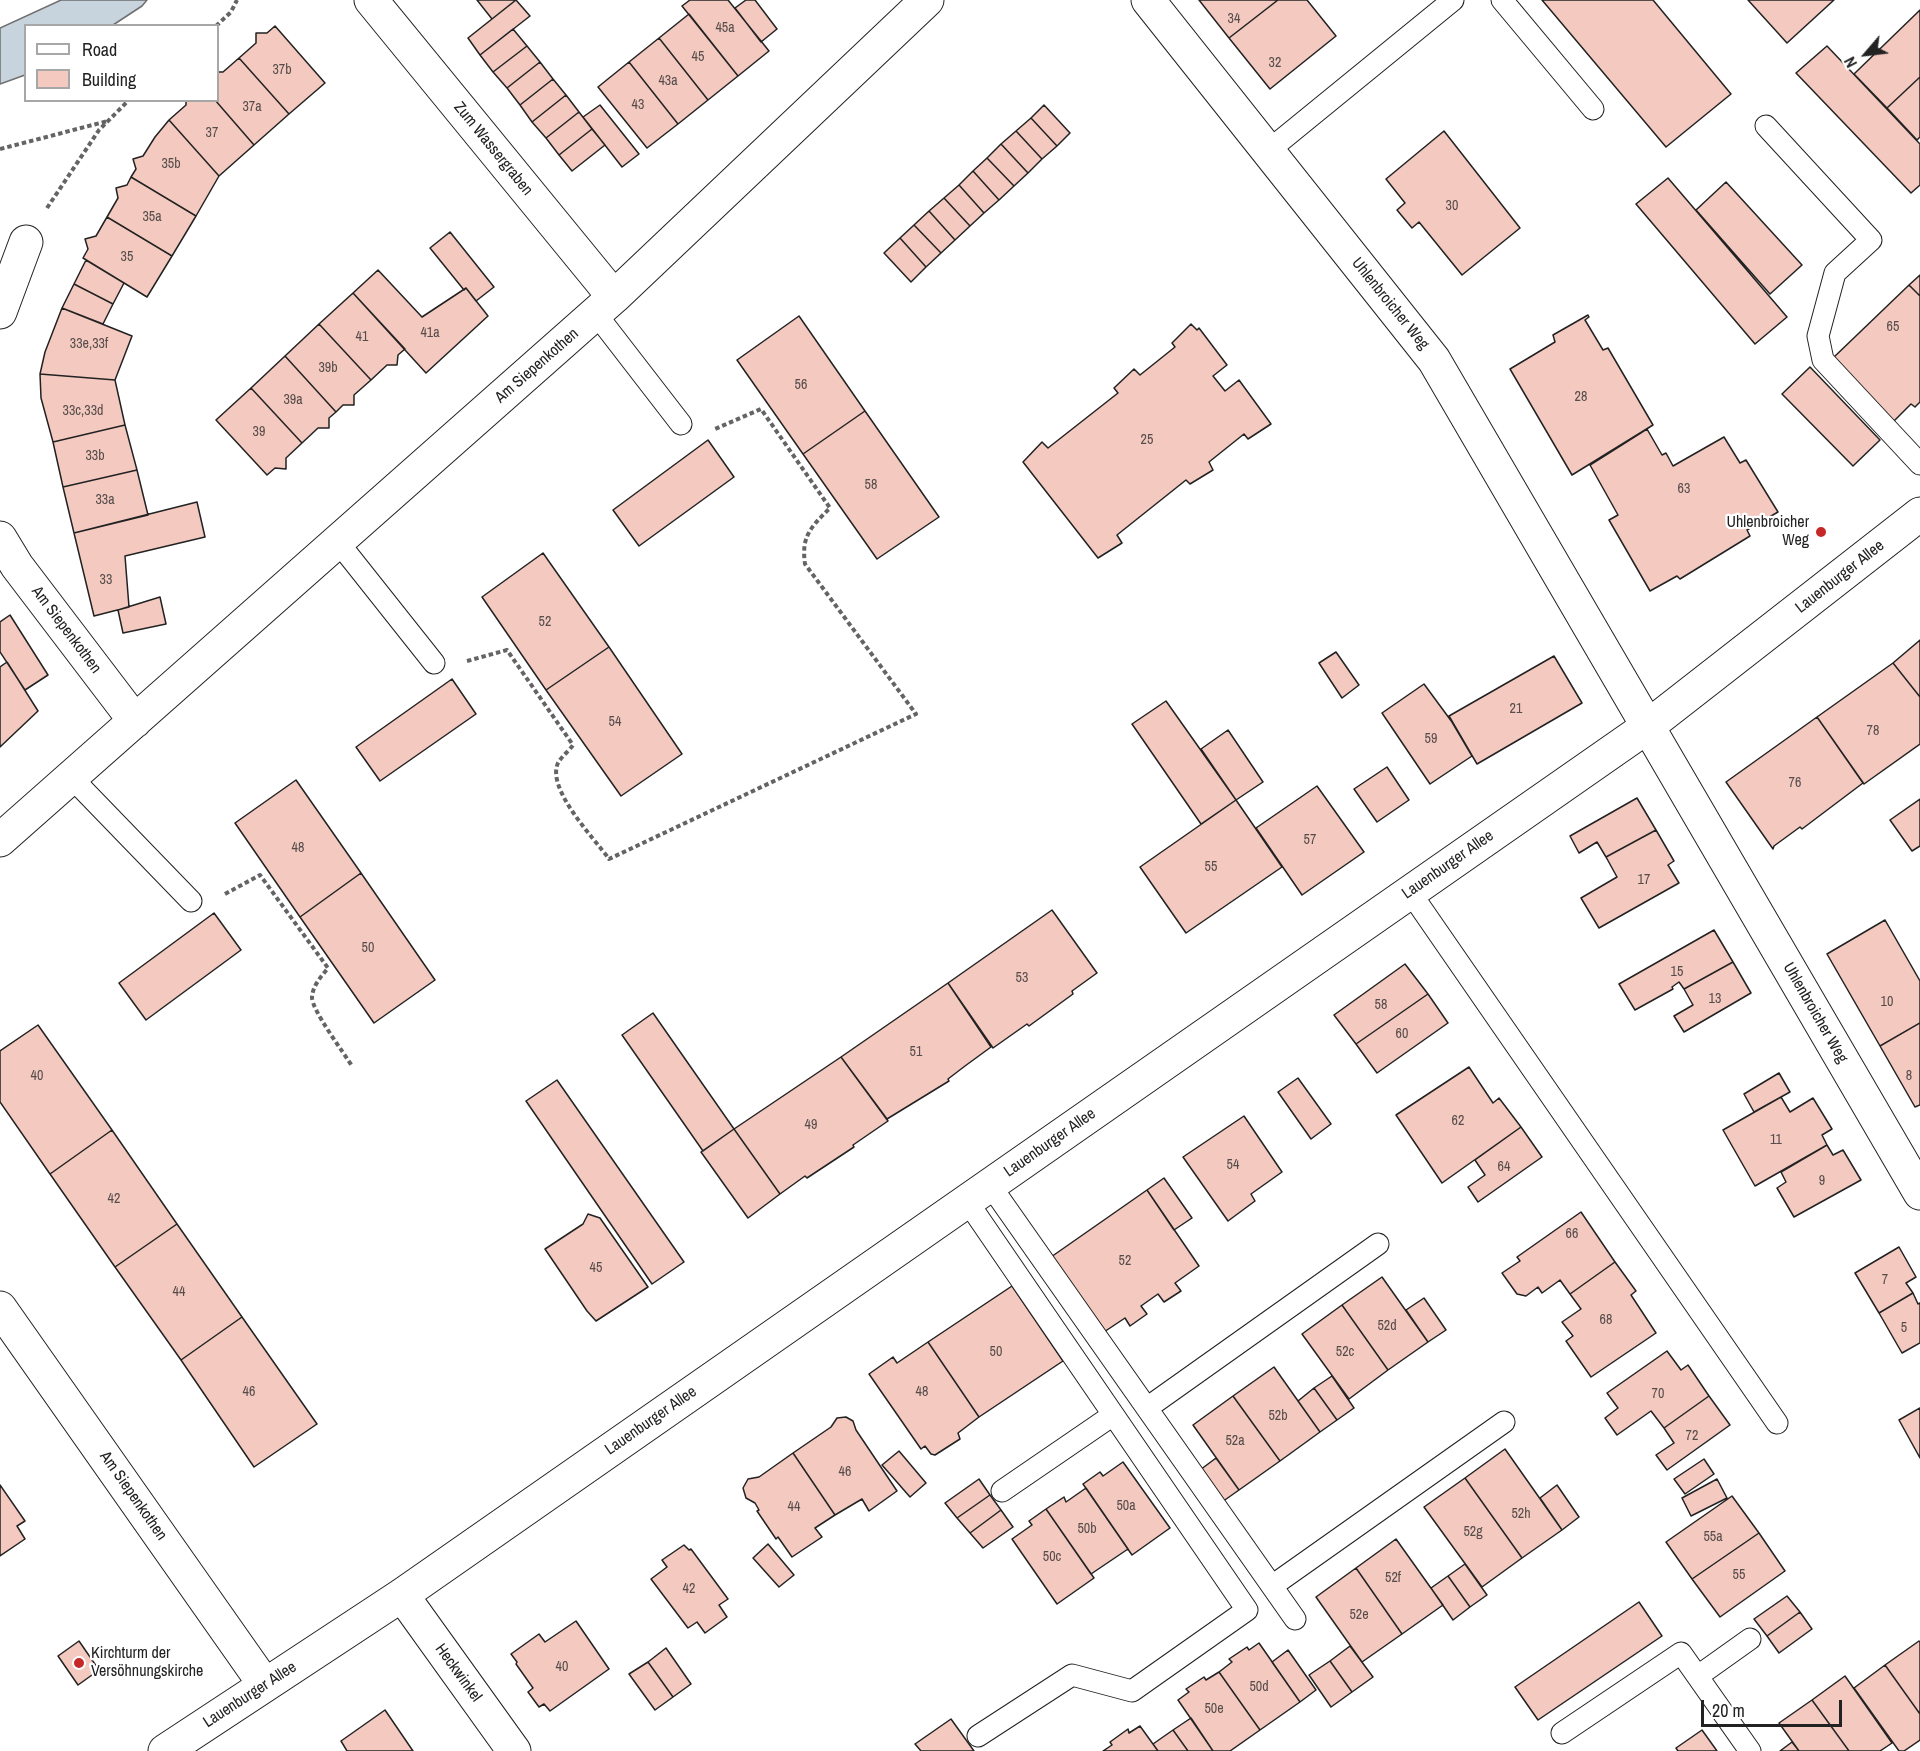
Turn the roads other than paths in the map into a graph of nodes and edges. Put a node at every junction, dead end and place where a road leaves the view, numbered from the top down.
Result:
1 (371, 0) edge
2 (927, 0) edge
3 (1148, 0) edge
4 (1453, 0) edge
5 (1502, 0) edge
6 (1593, 109) dead end
7 (1766, 126) dead end
8 (1268, 151) junction
9 (26, 242) road end
10 (605, 305) junction
11 (0, 312) edge
12 (681, 424) road end
13 (1920, 464) edge
14 (1920, 514) edge
15 (0, 538) edge
16 (338, 542) junction
17 (434, 663) road end
18 (135, 721) junction
19 (1647, 727) junction
20 (72, 777) junction
21 (0, 840) edge
22 (1410, 892) junction
23 (191, 901) road end
24 (978, 1193) junction
25 (1920, 1193) edge
26 (1378, 1244) dead end
27 (0, 1308) edge
28 (1147, 1408) junction
29 (1113, 1415) junction
30 (1504, 1422) dead end
31 (1777, 1423) dead end
32 (1002, 1491) dead end
33 (1272, 1586) junction
34 (402, 1595) junction
35 (1295, 1619) dead end
36 (1750, 1640) dead end
37 (1698, 1676) junction
38 (265, 1685) junction
39 (1562, 1733) dead end
40 (978, 1736) dead end
41 (165, 1751) edge
42 (514, 1751) edge
43 (1750, 1751) edge

1 - 10 street, Zum Wassergraben
2 - 10 street, Am Siepenkothen
3 - 8 street, Uhlenbroicher Weg
4 - 8 lane
5 - 6 lane
7 - 13 lane
8 - 19 street, Uhlenbroicher Weg
9 - 11 street
10 - 12 lane
10 - 16 street, Am Siepenkothen
14 - 19 street, Lauenburger Allee
15 - 18 street, Am Siepenkothen
16 - 17 lane
16 - 18 street, Am Siepenkothen
18 - 20 street, Am Siepenkothen
19 - 22 street, Lauenburger Allee
19 - 25 street, Uhlenbroicher Weg
20 - 21 street, Am Siepenkothen
20 - 23 lane
22 - 24 street, Lauenburger Allee
22 - 31 lane
24 - 28 lane
24 - 29 lane
24 - 34 street, Lauenburger Allee
26 - 28 lane
27 - 38 street, Am Siepenkothen
28 - 33 lane
29 - 32 lane
29 - 40 lane
30 - 33 lane
33 - 35 lane
34 - 38 street, Lauenburger Allee
34 - 42 street, Heckwinkel
36 - 37 lane
37 - 39 lane
37 - 43 lane
38 - 41 street, Lauenburger Allee

